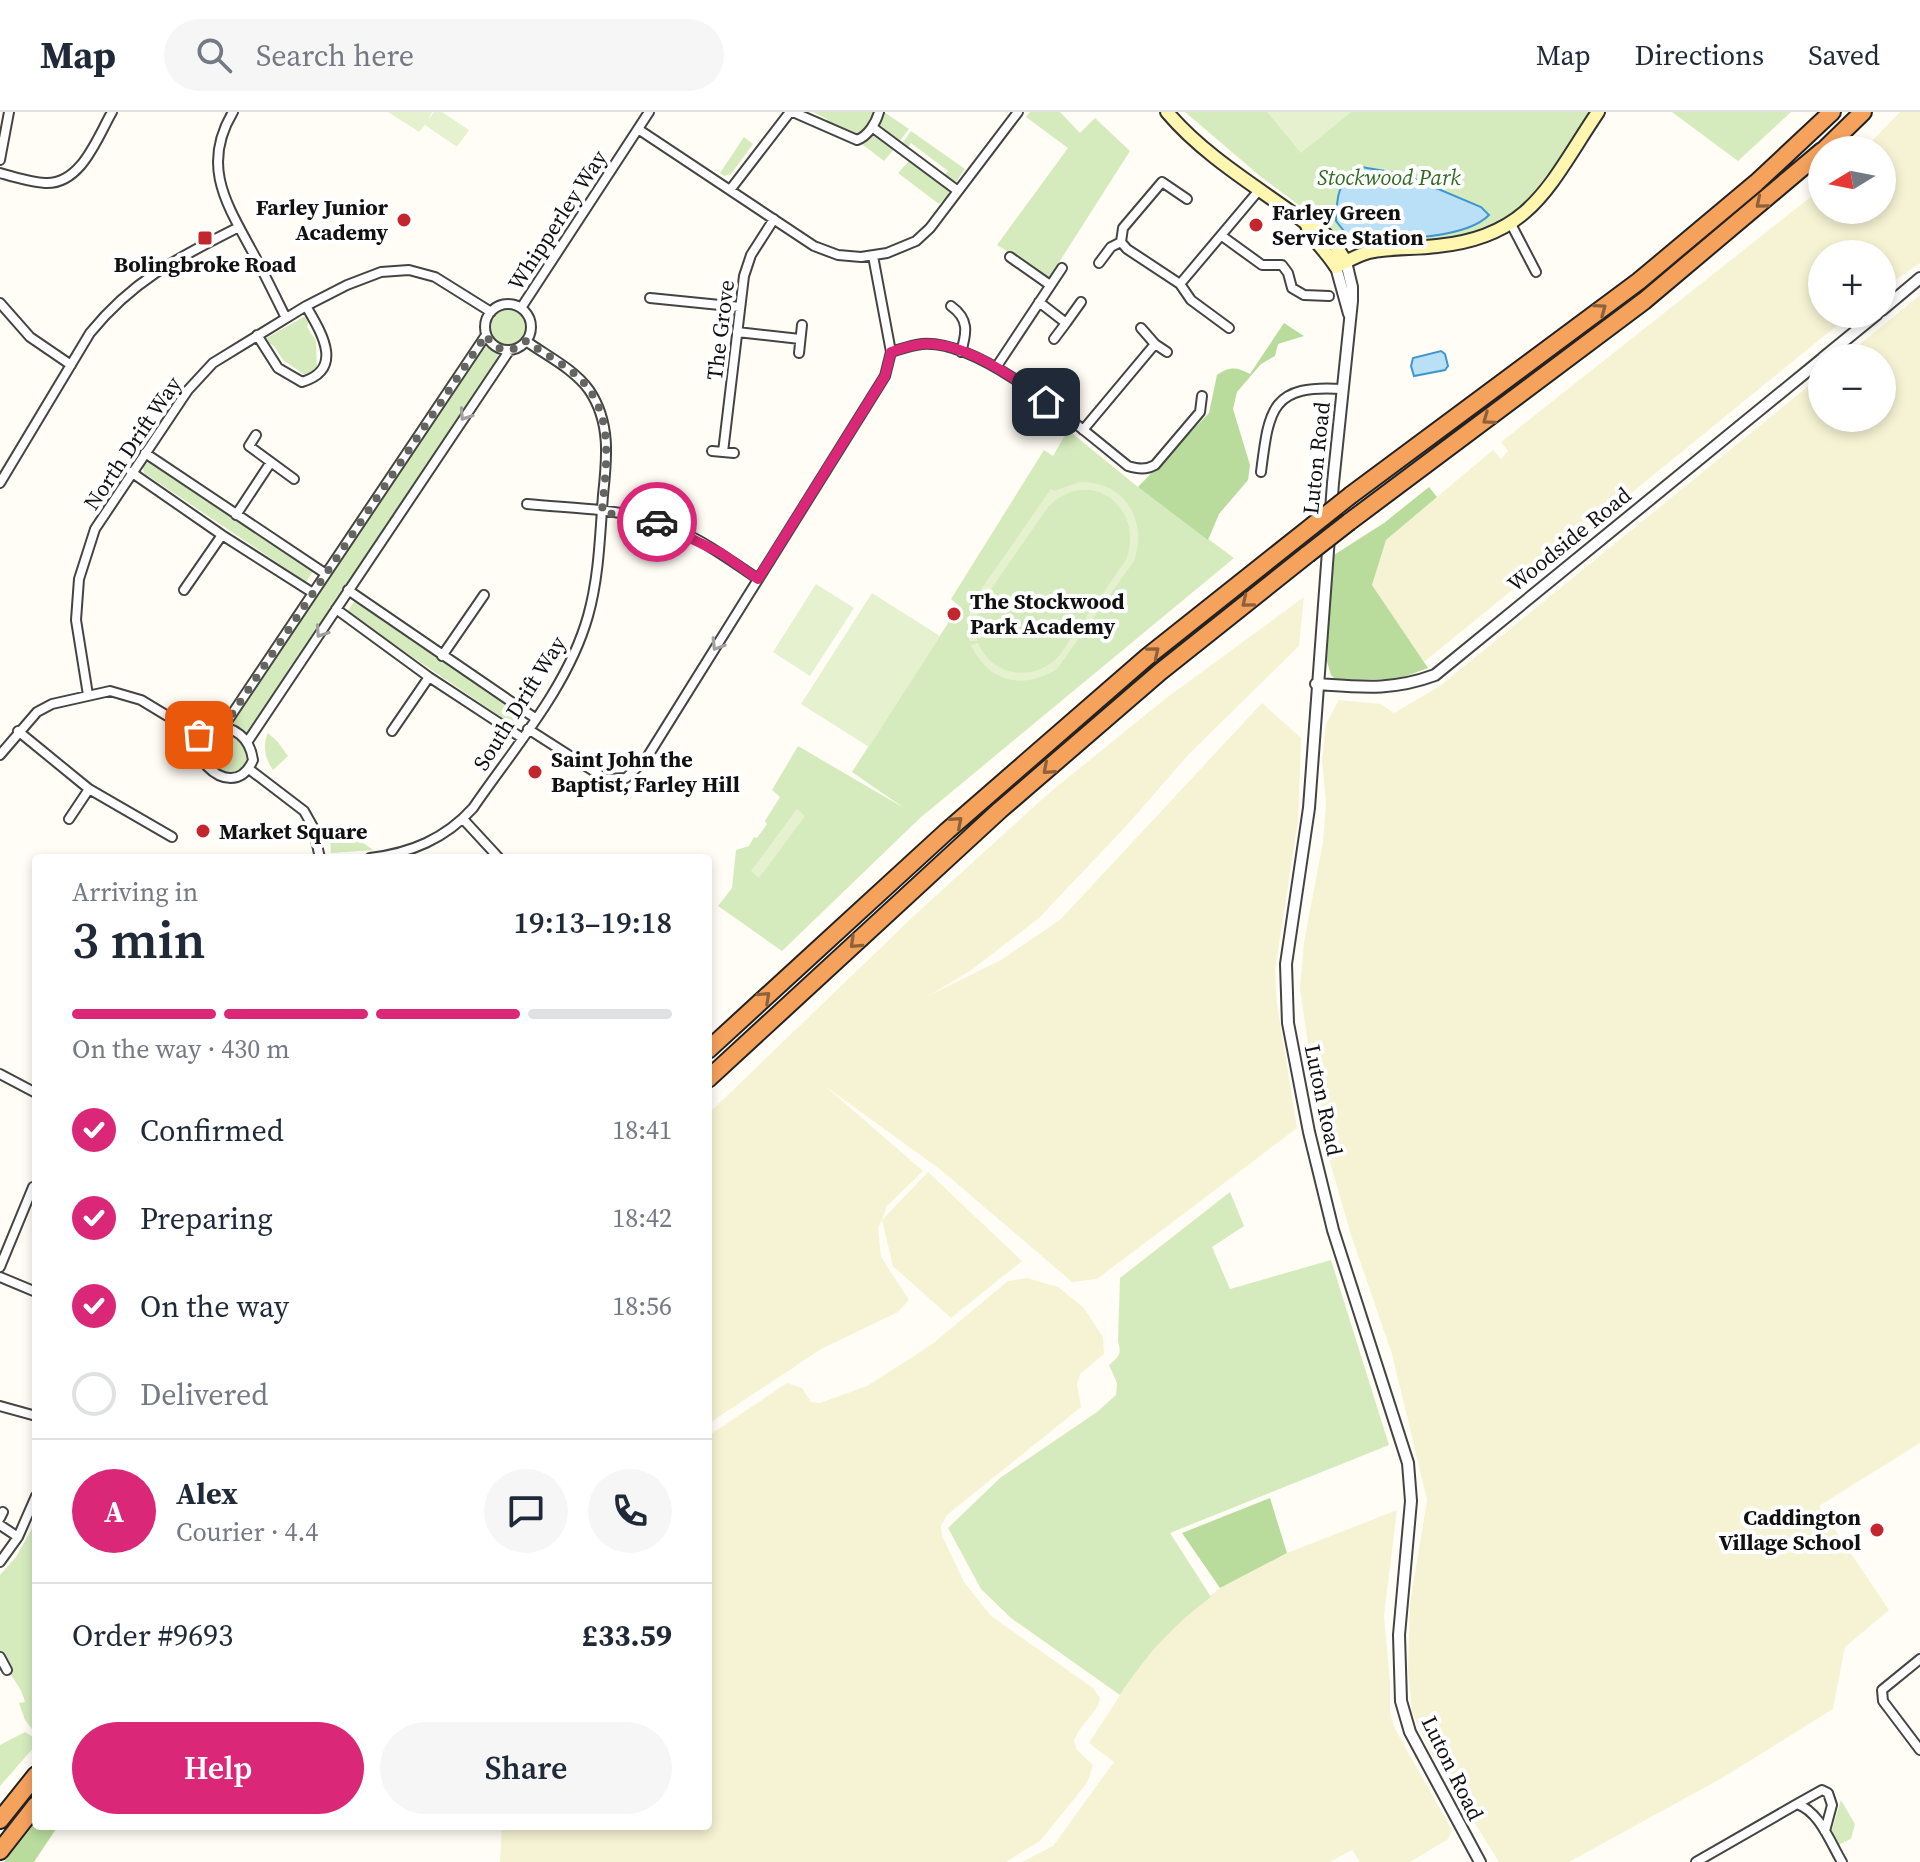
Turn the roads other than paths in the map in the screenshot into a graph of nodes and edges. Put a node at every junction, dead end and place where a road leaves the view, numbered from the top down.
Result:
1 (9, 112) edge
2 (112, 112) edge
3 (233, 112) edge
4 (649, 112) edge
5 (791, 112) edge
6 (879, 112) edge
7 (1018, 112) edge
8 (1167, 112) edge
9 (1598, 112) edge
10 (1832, 112) edge
11 (1863, 112) edge
12 (872, 127) junction
13 (638, 129) junction
14 (1838, 136) edge
15 (1, 154) edge
16 (1808, 164) edge
17 (0, 173) edge
18 (1153, 176) dead end
19 (1162, 182) junction
20 (1260, 189) junction
21 (730, 190) junction
22 (958, 191) junction
23 (1187, 199) dead end
24 (774, 219) junction
25 (1306, 223) junction
26 (1511, 224) junction
27 (239, 227) junction
28 (1222, 236) junction
29 (1333, 241) junction
30 (1121, 242) junction
31 (1370, 252) junction
32 (873, 256) junction
33 (1010, 257) dead end
34 (1099, 263) dead end
35 (1341, 265) junction
36 (1062, 268) dead end
37 (1536, 272) dead end
38 (1920, 278) edge
39 (1180, 284) junction
40 (1050, 285) junction
41 (1329, 296) dead end
42 (650, 298) dead end
43 (1896, 298) edge
44 (1039, 302) junction
45 (1081, 302) dead end
46 (0, 303) edge
47 (306, 306) junction
48 (951, 306) dead end
49 (740, 307) junction
50 (521, 308) junction
51 (491, 312) junction
52 (286, 318) junction
53 (1066, 323) junction
54 (802, 325) dead end
55 (1141, 328) dead end
56 (1229, 328) dead end
57 (1860, 328) edge
58 (737, 332) junction
59 (257, 335) junction
60 (486, 335) junction
61 (800, 339) junction
62 (1054, 339) dead end
63 (526, 341) junction
64 (1155, 344) junction
65 (1840, 344) edge
66 (509, 351) junction
67 (891, 352) junction
68 (961, 352) junction
69 (1167, 352) dead end
70 (799, 353) dead end
71 (71, 365) junction
72 (997, 366) junction
73 (1808, 369) edge
74 (1343, 389) junction
75 (1202, 396) dead end
76 (1083, 430) junction
77 (256, 435) dead end
78 (712, 451) dead end
79 (723, 452) junction
80 (145, 453) junction
81 (734, 453) dead end
82 (271, 462) junction
83 (131, 472) junction
84 (1261, 472) dead end
85 (294, 479) dead end
86 (0, 483) edge
87 (527, 504) dead end
88 (602, 512) junction
89 (236, 515) junction
90 (222, 535) junction
91 (326, 574) junction
92 (758, 579) junction
93 (184, 590) dead end
94 (348, 590) junction
95 (313, 593) junction
96 (484, 595) dead end
97 (336, 609) junction
98 (442, 656) junction
99 (429, 677) junction
100 (1316, 684) junction
101 (88, 695) junction
102 (535, 718) junction
103 (224, 726) junction
104 (528, 729) junction
105 (18, 731) junction
106 (392, 731) dead end
107 (199, 735) junction
108 (522, 738) junction
109 (248, 741) junction
110 (0, 755) edge
111 (249, 769) junction
112 (89, 789) junction
113 (69, 819) dead end
114 (463, 819) junction
115 (172, 837) dead end
116 (319, 854) edge
117 (392, 854) edge
118 (495, 854) edge
119 (712, 1046) edge
120 (0, 1074) edge
121 (712, 1075) edge
122 (32, 1091) edge
123 (32, 1189) edge
124 (0, 1267) edge
125 (0, 1277) edge
126 (32, 1290) edge
127 (0, 1406) edge
128 (32, 1415) edge
129 (32, 1514) edge
130 (0, 1525) edge
131 (18, 1537) junction
132 (0, 1562) edge
133 (0, 1657) edge
134 (1920, 1659) edge
135 (7, 1670) dead end
136 (1920, 1750) edge
137 (32, 1780) edge
138 (1797, 1804) junction
139 (32, 1810) edge
140 (0, 1820) edge
141 (1825, 1835) junction
142 (0, 1851) edge
143 (1480, 1862) edge
144 (1696, 1862) edge
145 (1842, 1862) edge

1 - 15 street
2 - 17 street
3 - 27 street
4 - 13 street, Whipperley Way
5 - 12 street
5 - 21 street
6 - 12 street
7 - 22 street
8 - 20 main road
9 - 26 main road
119 -> 10 highway, bridge
11 - 14 highway
12 - 22 street
13 - 21 street
13 - 50 street, Whipperley Way
16 -> 121 highway, bridge
18 - 19 street
19 - 23 street
19 - 30 street
20 - 25 main road
20 - 28 street
21 - 24 street
22 - 32 street
24 - 32 street
24 - 49 street, The Grove
25 - 29 main road
25 - 35 main road
26 - 31 main road
26 - 37 street
27 - 52 street
27 - 71 street
28 - 39 street
28 - 41 street
29 - 31 main road
29 - 35 main road
30 - 34 street
30 - 39 street
31 - 35 main road
32 - 67 street
33 - 40 street
35 - 74 street, Luton Road
36 - 40 street
38 - 43 street
39 - 56 street
40 - 44 street
42 - 49 street
44 - 53 street
44 - 72 street
45 - 53 street
46 - 71 street
47 - 51 street, North Drift Way
47 - 52 street, North Drift Way
47 - 59 street
48 - 68 street
49 - 58 street, The Grove
50 - 51 street
50 - 63 street
51 - 60 street
52 - 59 street, North Drift Way
53 - 62 street
54 - 61 street
55 - 64 street
57 - 65 street, Woodside Road
58 - 61 street
58 - 79 street, The Grove
59 - 80 street, North Drift Way
60 - 66 street
60 - 91 street
61 - 70 street
63 - 66 street
63 - 88 street, South Drift Way
64 - 69 street
64 - 76 street
66 -> 94 street
67 - 68 street
67 - 92 street
68 - 72 street
71 - 86 street
72 - 76 street
73 - 100 street, Woodside Road
74 - 84 street
74 - 100 street, Luton Road
75 - 76 street
77 - 82 street
78 - 79 street
79 - 81 street
80 - 83 street, North Drift Way
80 - 89 street
82 - 85 street
82 - 89 street
83 - 90 street
83 - 101 street, North Drift Way
87 - 88 street
88 - 92 street
88 - 102 street, South Drift Way
89 - 91 street
90 - 93 street
90 - 95 street
91 - 95 street
92 -> 104 street
94 - 97 street
94 - 98 street
95 - 103 street
96 - 98 street
97 - 99 street
97 -> 109 street
98 - 102 street
99 - 106 street
99 - 108 street
100 - 143 street, Luton Road
101 - 105 street
101 - 107 street
102 - 104 street, South Drift Way
103 - 107 street
103 - 109 street
104 - 108 street, South Drift Way
105 - 110 street
105 - 112 street
107 - 111 street
108 - 114 street, South Drift Way
109 - 111 street
111 - 116 street
112 - 113 street
112 - 115 street
114 - 117 street, South Drift Way
114 - 118 street
120 - 122 street
123 - 124 street
125 - 126 street
127 - 128 street
129 - 131 street
130 - 131 street
131 - 132 street
133 - 135 street
134 - 136 street
137 - 140 highway
138 - 141 street
138 - 141 street
138 - 144 street
139 - 142 highway
141 - 145 street

